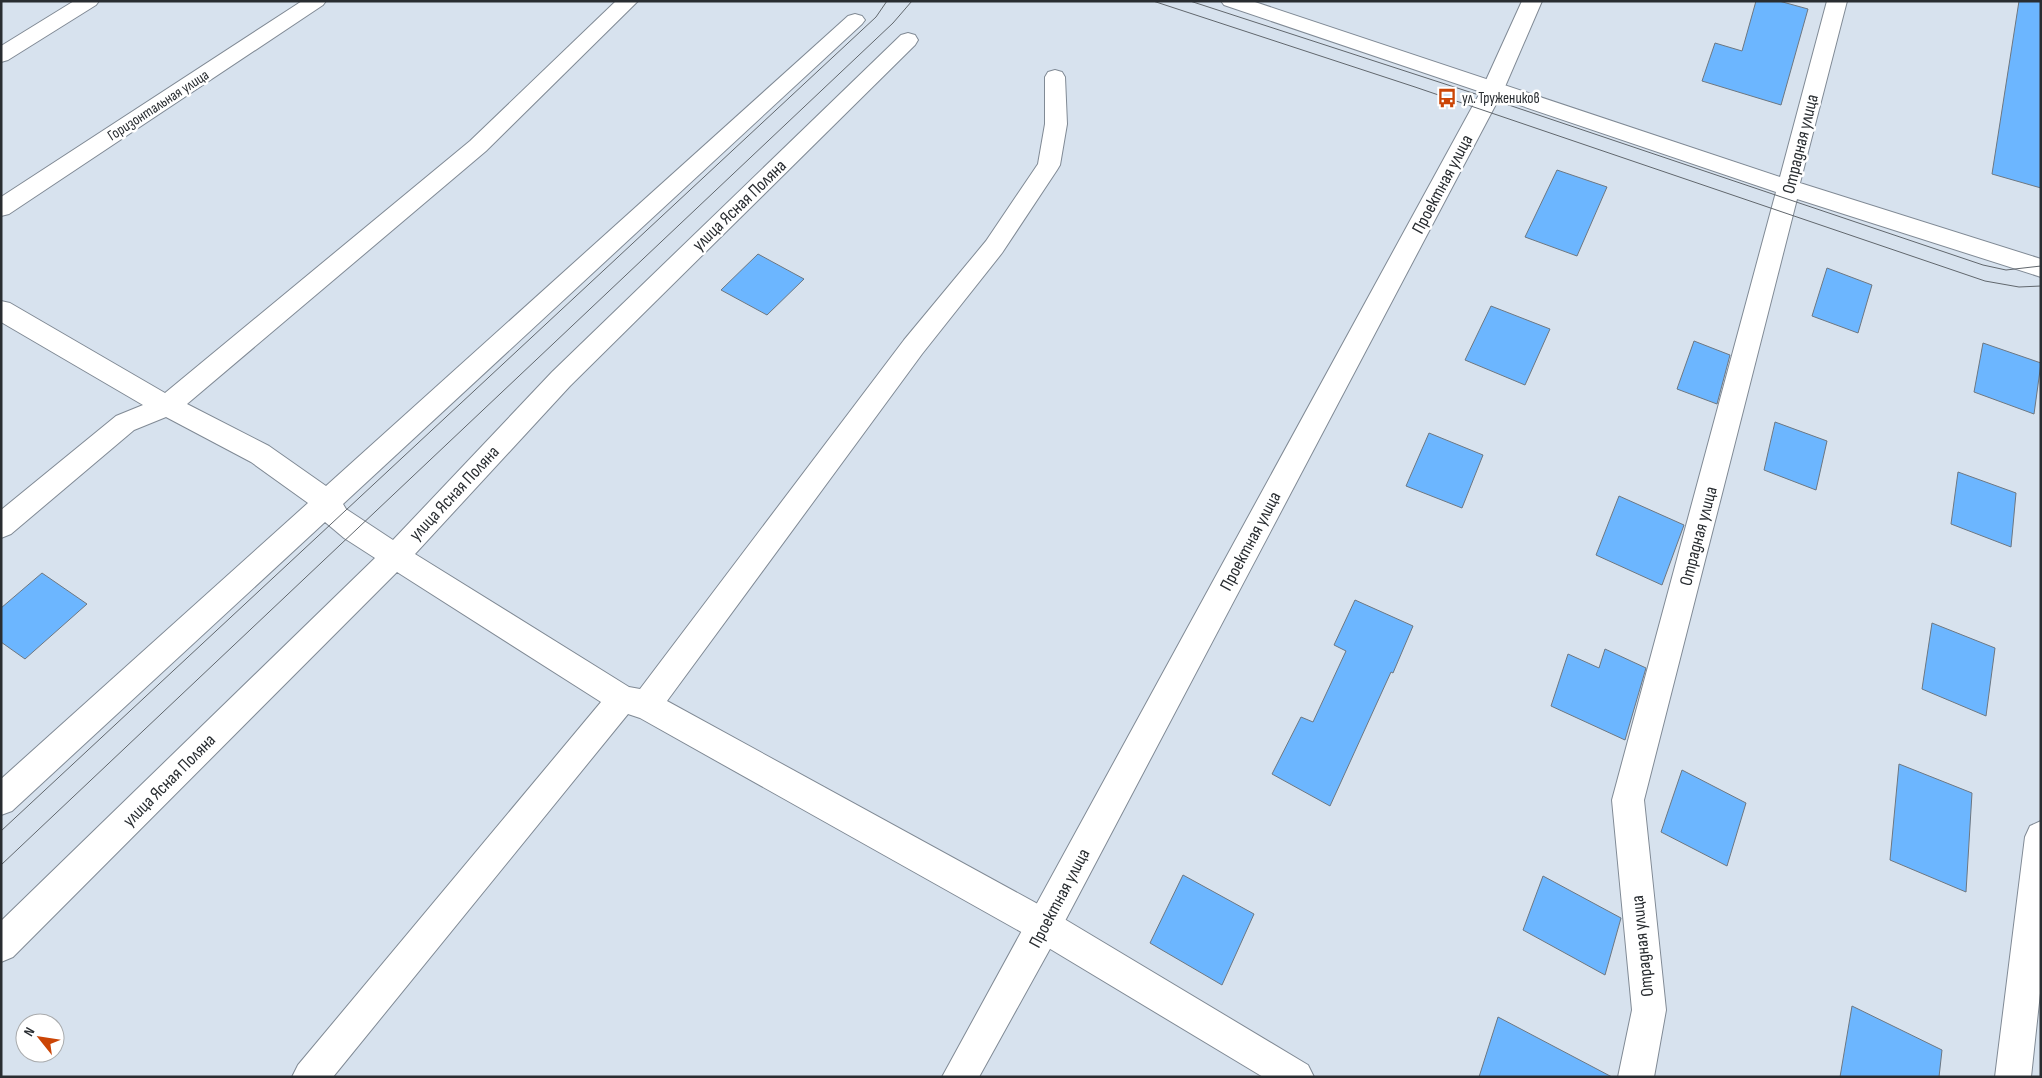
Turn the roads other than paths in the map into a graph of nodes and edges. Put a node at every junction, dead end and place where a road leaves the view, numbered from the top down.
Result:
1 (89, 1) edge
2 (316, 1) edge
3 (628, 1) edge
4 (1231, 1) edge
5 (1532, 1) edge
6 (1837, 1) edge
7 (855, 20) dead end
8 (908, 40) dead end
9 (1, 55) edge
10 (1055, 76) dead end
11 (1493, 89) junction
12 (1789, 188) junction
13 (1, 208) edge
14 (2041, 249) edge
15 (2016, 261) junction
16 (2041, 268) edge
17 (1, 310) edge
18 (167, 406) junction
19 (328, 502) junction
20 (1, 526) edge
21 (395, 556) junction
22 (634, 702) junction
23 (1, 800) edge
24 (2041, 838) edge
25 (1044, 926) junction
26 (1, 946) edge
27 (310, 1077) edge
28 (960, 1077) edge
29 (1296, 1077) edge
30 (1636, 1077) edge
31 (2013, 1077) edge

1 - 9 street
2 - 13 street, Горизонтальная улица
3 - 18 street
4 - 11 street
5 - 11 street, Проектная улица
6 - 12 street, Отрадная улица
7 - 19 street
8 - 21 street, улица Ясная Поляна
10 - 22 street
11 - 12 street
11 - 25 street, Проектная улица
12 - 15 street
12 - 30 street, Отрадная улица
14 - 15 street
15 - 16 street
17 - 18 street
18 - 19 street
18 - 20 street
19 - 21 street
19 - 23 street
21 - 22 street
21 - 26 street, улица Ясная Поляна
22 - 25 street
22 - 27 street
24 - 31 street
25 - 28 street, Проектная улица
25 - 29 street

